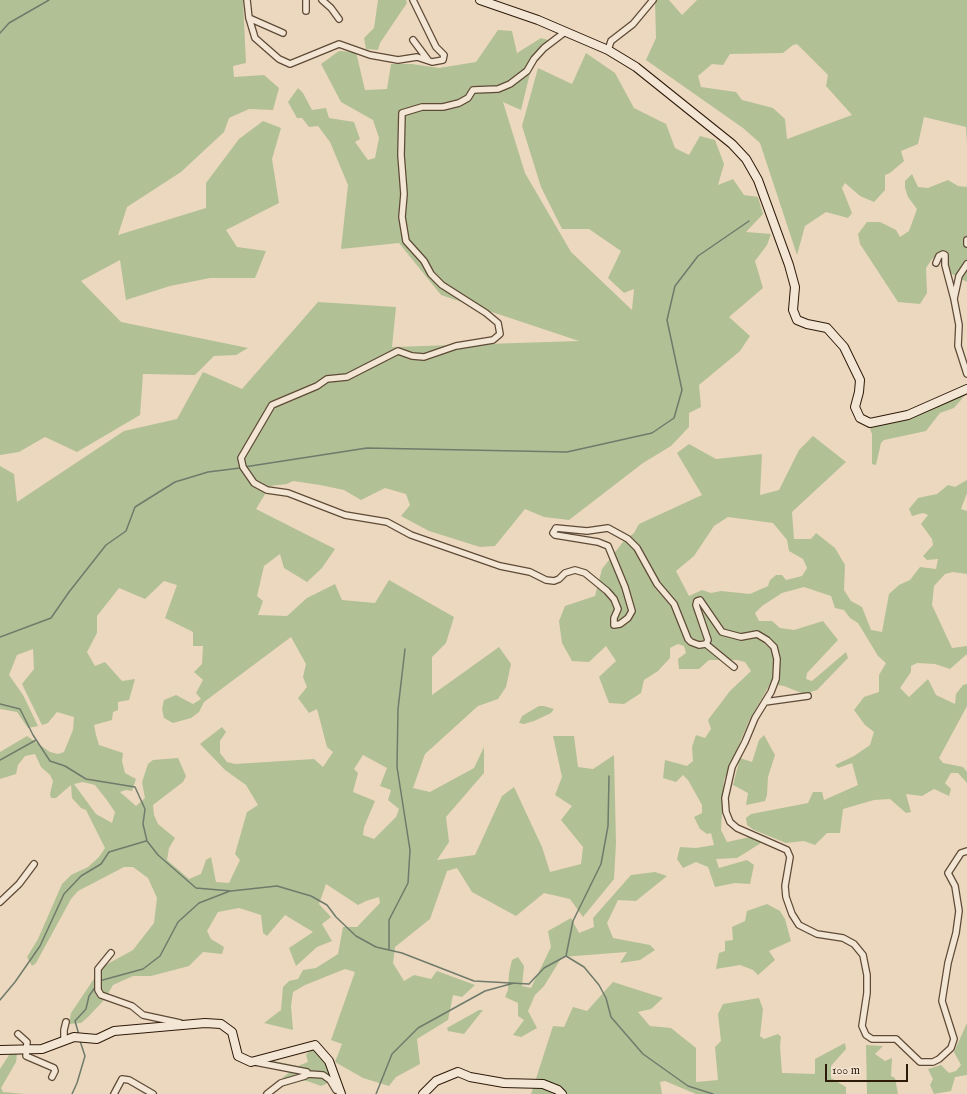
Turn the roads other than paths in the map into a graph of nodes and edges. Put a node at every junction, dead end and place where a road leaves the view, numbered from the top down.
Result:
1 (247, 0) edge
2 (306, 0) edge
3 (322, 0) edge
4 (413, 0) edge
5 (480, 0) edge
6 (653, 0) edge
7 (306, 11) dead end
8 (249, 18) junction
9 (339, 19) dead end
10 (565, 32) junction
11 (284, 33) dead end
12 (413, 40) dead end
13 (608, 50) junction
14 (428, 61) junction
15 (967, 240) edge
16 (967, 244) edge
17 (936, 264) dead end
18 (967, 264) edge
19 (954, 299) junction
20 (967, 374) edge
21 (967, 389) edge
22 (706, 644) junction
23 (734, 667) dead end
24 (808, 696) dead end
25 (765, 702) junction
26 (967, 851) edge
27 (34, 864) dead end
28 (0, 902) edge
29 (111, 953) dead end
30 (66, 1022) dead end
31 (186, 1025) junction
32 (18, 1034) dead end
33 (64, 1040) junction
34 (25, 1049) junction
35 (0, 1050) edge
36 (251, 1062) junction
37 (308, 1074) junction
38 (52, 1077) dead end
39 (549, 1086) junction
40 (145, 1092) edge
41 (114, 1094) edge
42 (152, 1094) edge
43 (266, 1094) edge
44 (341, 1094) edge
45 (423, 1094) edge
46 (555, 1094) edge
47 (562, 1094) edge

1 - 8 street
2 - 7 street
3 - 9 street
4 - 14 street
5 - 10 main road
6 - 13 street
8 - 11 street
8 - 14 street
10 - 13 main road
10 - 22 street
12 - 14 street
13 - 21 main road
15 - 16 street
17 - 19 street
18 - 19 street
19 - 20 street
22 - 23 street
22 - 25 street
24 - 25 street
25 - 26 street
27 - 28 street
29 - 31 street
30 - 33 street
31 - 33 main road
31 - 36 main road
32 - 34 street
33 - 34 main road
34 - 35 main road
34 - 38 street
36 - 37 street
36 - 44 main road
37 - 43 street
37 - 44 street
39 - 45 main road
39 - 46 street
39 - 47 main road
40 - 41 street
40 - 42 street

